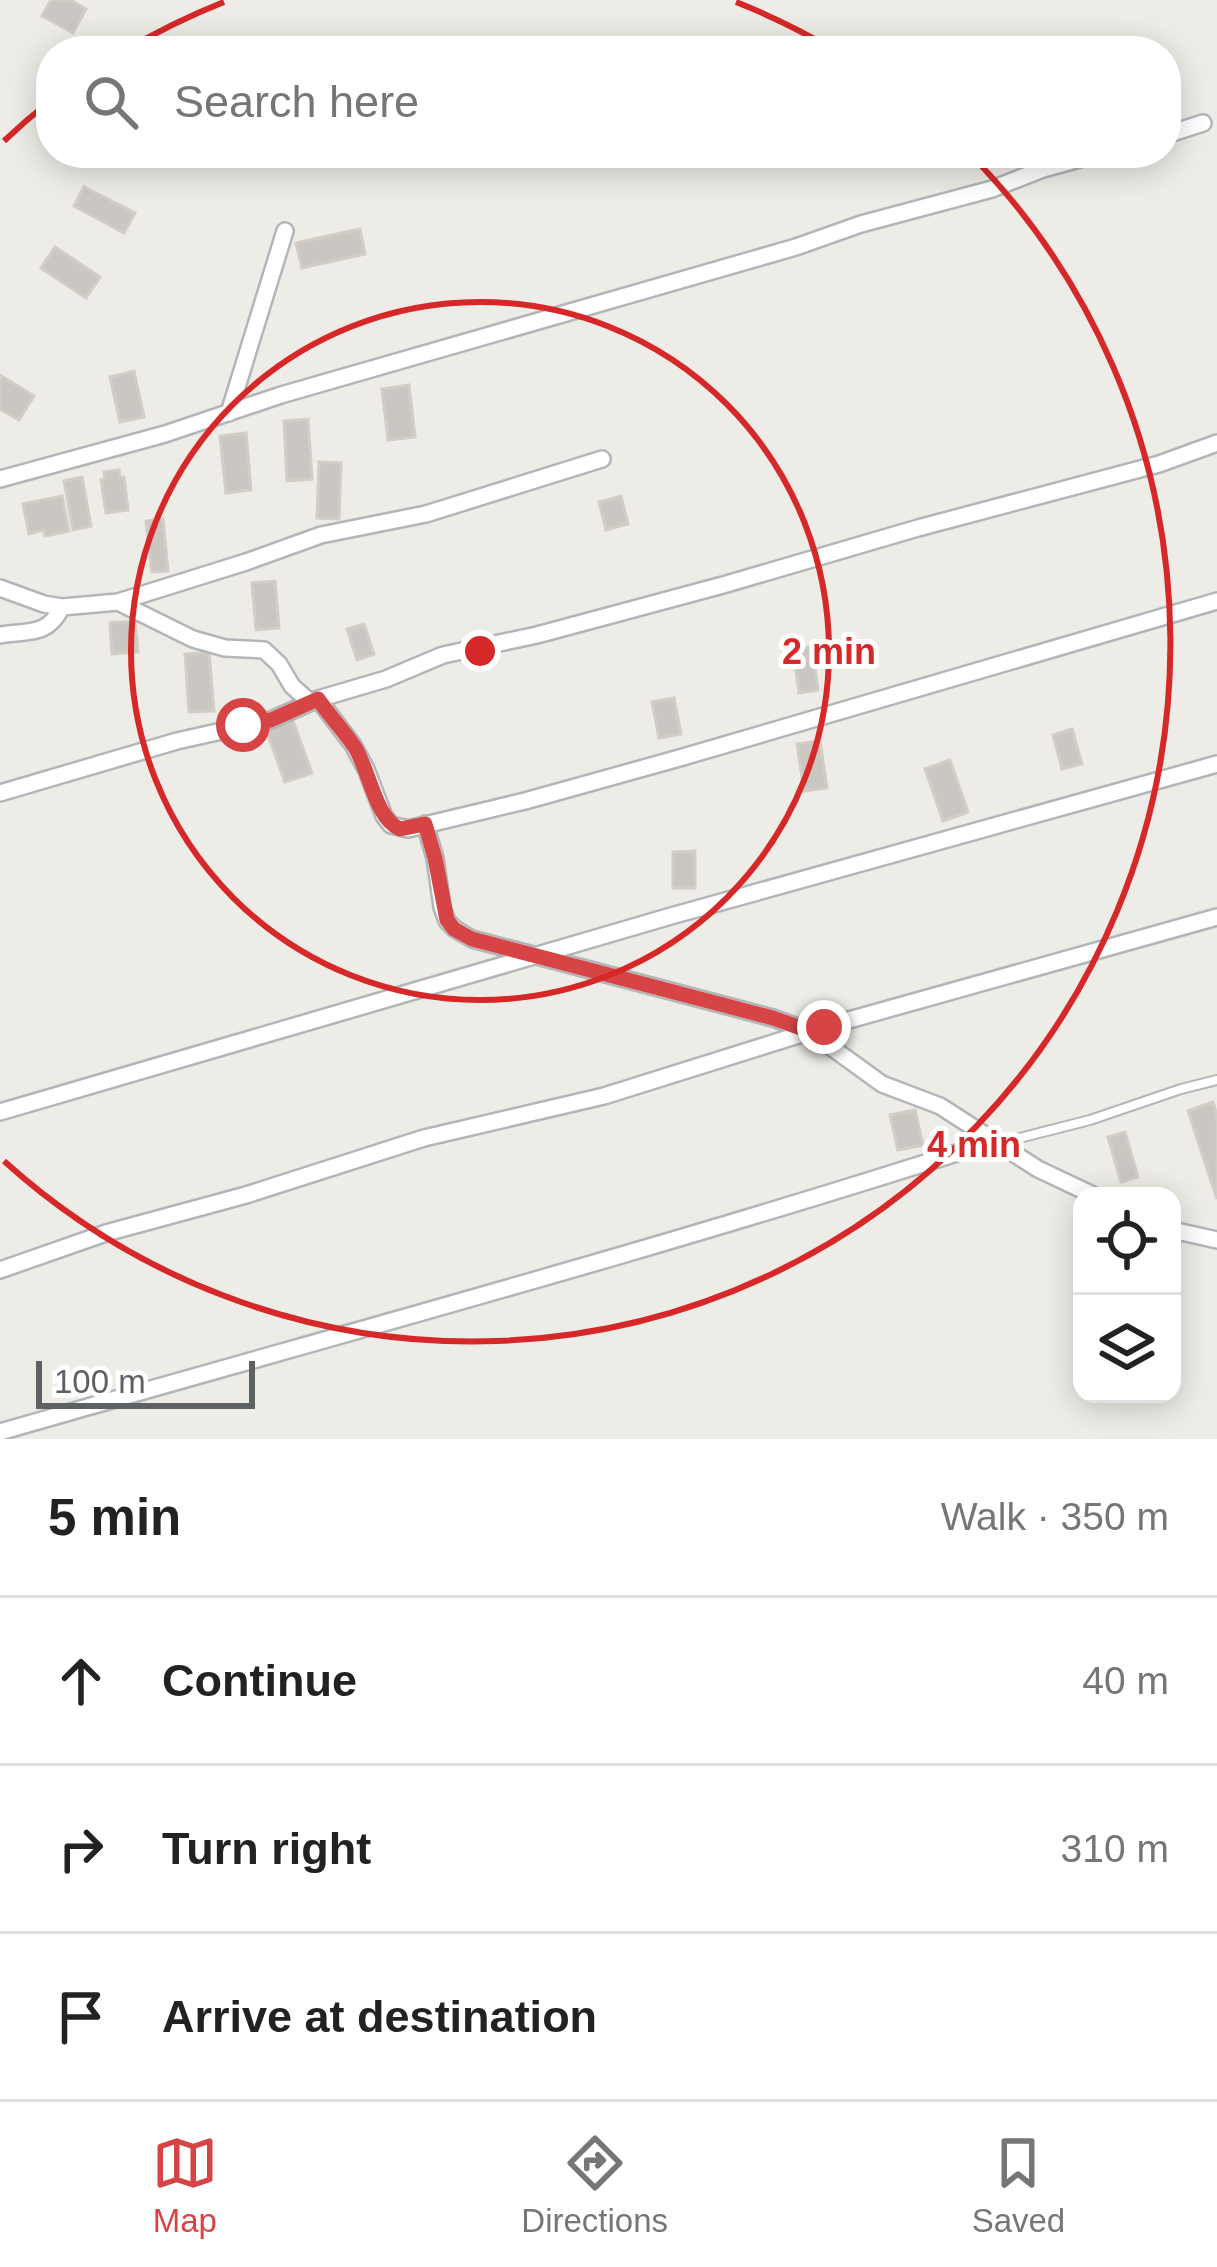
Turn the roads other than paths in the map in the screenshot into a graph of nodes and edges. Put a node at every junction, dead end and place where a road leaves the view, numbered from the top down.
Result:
1 (1204, 123) dead end
2 (1181, 130) edge
3 (1050, 168) edge
4 (285, 231) dead end
5 (230, 413) junction
6 (1217, 443) edge
7 (602, 459) dead end
8 (0, 478) edge
9 (0, 588) edge
10 (1217, 601) edge
11 (118, 602) junction
12 (62, 607) junction
13 (0, 634) edge
14 (314, 701) junction
15 (1217, 764) edge
16 (0, 793) edge
17 (425, 824) junction
18 (1217, 917) edge
19 (532, 956) junction
20 (809, 1031) junction
21 (1217, 1080) edge
22 (0, 1112) edge
23 (997, 1144) junction
24 (1076, 1187) edge
25 (1181, 1232) edge
26 (1217, 1240) edge
27 (0, 1270) edge
28 (0, 1432) edge

1 - 2 street
3 - 5 street
4 - 5 street
5 - 8 street
6 - 14 street
7 - 11 street
9 - 12 street
10 - 17 street
11 - 12 street
11 - 14 street
12 - 13 street
14 - 16 street
14 - 17 street
15 - 19 street
17 - 19 street
18 - 20 street
19 - 20 street
19 - 22 street
20 - 23 street
20 - 27 street
21 - 23 lane
23 - 24 street
23 - 28 street
25 - 26 street

